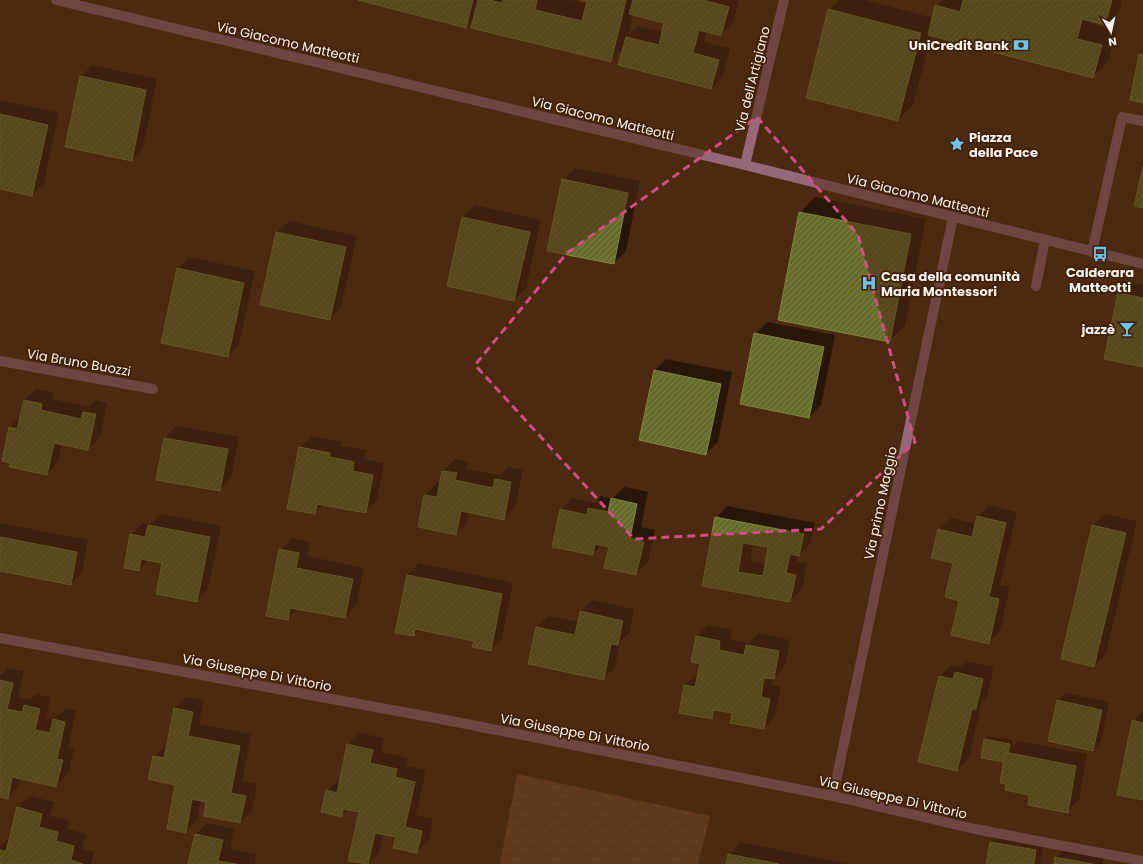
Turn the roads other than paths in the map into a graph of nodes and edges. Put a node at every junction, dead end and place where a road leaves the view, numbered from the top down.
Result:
1 (56, 0) edge
2 (784, 0) edge
3 (1143, 121) edge
4 (745, 165) junction
5 (953, 216) junction
6 (1045, 240) junction
7 (1092, 252) junction
8 (1143, 264) edge
9 (1036, 286) dead end
10 (0, 360) edge
11 (153, 389) dead end
12 (0, 638) edge
13 (833, 796) junction
14 (1143, 861) edge

1 - 4 street, Via Giacomo Matteotti
2 - 4 street, Via dell'Artigiano
3 - 7 street
4 - 5 street, Via Giacomo Matteotti
5 - 6 street, Via Giacomo Matteotti
5 - 13 street, Via primo Maggio
6 - 7 street, Via Giacomo Matteotti
6 - 9 street
7 - 8 street, Via Giacomo Matteotti
10 - 11 street, Via Bruno Buozzi
12 - 13 street, Via Giuseppe Di Vittorio
13 - 14 street, Via Giuseppe Di Vittorio

